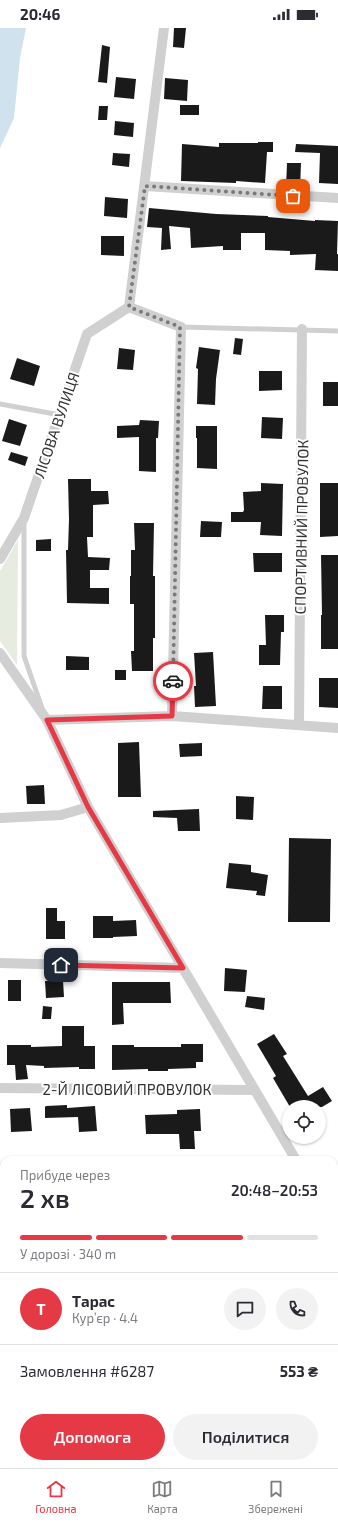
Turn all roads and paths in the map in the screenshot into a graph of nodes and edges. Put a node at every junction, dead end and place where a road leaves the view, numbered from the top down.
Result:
1 (164, 28) edge
2 (145, 186) junction
3 (338, 198) edge
4 (129, 307) junction
5 (180, 327) junction
6 (302, 329) junction
7 (338, 331) edge
8 (0, 404) edge
9 (60, 415) junction
10 (24, 518) junction
11 (0, 559) edge
12 (0, 654) edge
13 (172, 716) junction
14 (47, 720) junction
15 (299, 725) junction
16 (338, 728) edge
17 (88, 807) junction
18 (0, 818) edge
19 (0, 963) edge
20 (183, 968) junction
21 (0, 1088) edge
22 (254, 1090) junction
23 (294, 1156) edge

1 - 2 street
2 - 3 street
2 - 4 street
4 - 5 street
4 - 9 street, ЛІСОВА ВУЛИЦЯ
5 - 6 lane
5 - 13 street
6 - 7 lane
6 - 15 street, СПОРТИВНИЙ ПРОВУЛОК
8 - 9 lane
9 - 10 street, ЛІСОВА ВУЛИЦЯ
10 - 11 street, ЛІСОВА ВУЛИЦЯ
10 - 14 lane
12 - 14 street
13 - 14 street
13 - 15 street
14 - 17 street
15 - 16 street
17 - 18 street
17 - 20 street
19 - 20 street
20 - 22 street
21 - 22 street, 2-Й ЛІСОВИЙ ПРОВУЛОК
22 - 23 street

